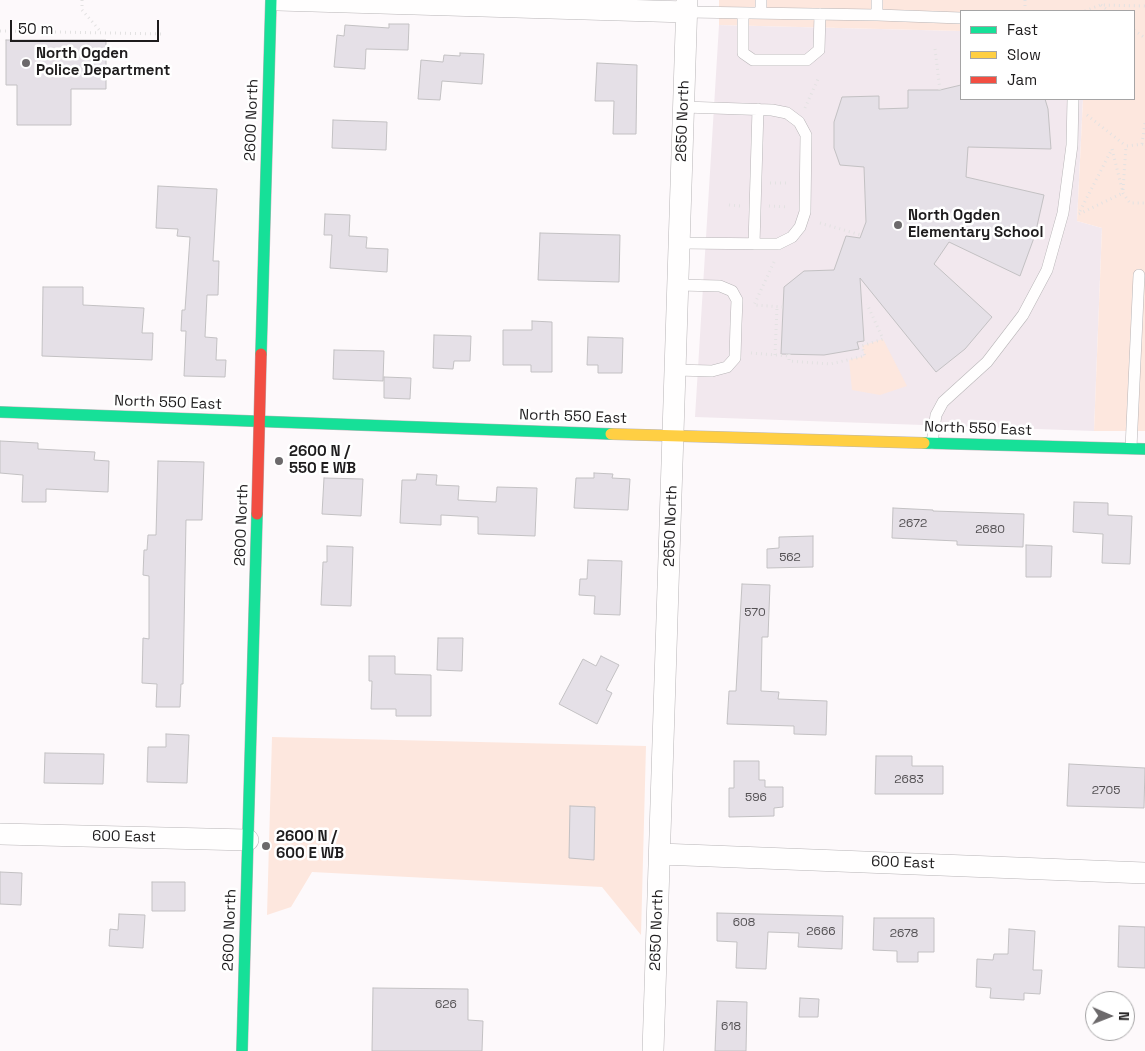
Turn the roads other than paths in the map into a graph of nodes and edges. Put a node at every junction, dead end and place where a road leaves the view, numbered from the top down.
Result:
1 (271, 0) edge
2 (278, 0) edge
3 (761, 0) edge
4 (877, 0) edge
5 (547, 4) edge
6 (687, 6) edge
7 (743, 12) junction
8 (761, 13) junction
9 (820, 14) junction
10 (877, 15) junction
11 (960, 18) edge
12 (1073, 100) edge
13 (684, 107) junction
14 (758, 109) junction
15 (679, 243) junction
16 (754, 244) junction
17 (1139, 275) dead end
18 (678, 285) junction
19 (675, 370) junction
20 (0, 412) edge
21 (260, 422) junction
22 (673, 436) junction
23 (932, 443) junction
24 (1131, 448) junction
25 (1145, 449) edge
26 (0, 834) edge
27 (248, 840) junction
28 (660, 854) junction
29 (1145, 873) edge
30 (242, 1051) edge
31 (653, 1051) edge

1 - 21 street, 2600 North
2 - 5 street
3 - 8 lane
4 - 10 lane
5 - 6 street
6 - 7 lane
6 - 13 street, 2650 North
7 - 8 lane
7 - 9 lane
8 - 9 lane
9 - 10 lane
10 - 11 lane
12 - 23 lane
13 - 14 lane
13 - 15 street, 2650 North
14 - 16 lane
14 - 16 lane
15 - 16 lane
15 - 18 street, 2650 North
17 - 24 lane
18 - 19 street, 2650 North
18 - 19 lane
19 - 22 street, 2650 North
20 - 21 street, North 550 East
21 - 22 street, North 550 East
21 - 27 street, 2600 North
22 - 23 street, North 550 East
22 - 28 street, 2650 North
23 - 24 street, North 550 East
24 - 25 street, North 550 East
26 - 27 street, 600 East
27 - 30 street, 2600 North
28 - 29 street, 600 East
28 - 31 street, 2650 North

